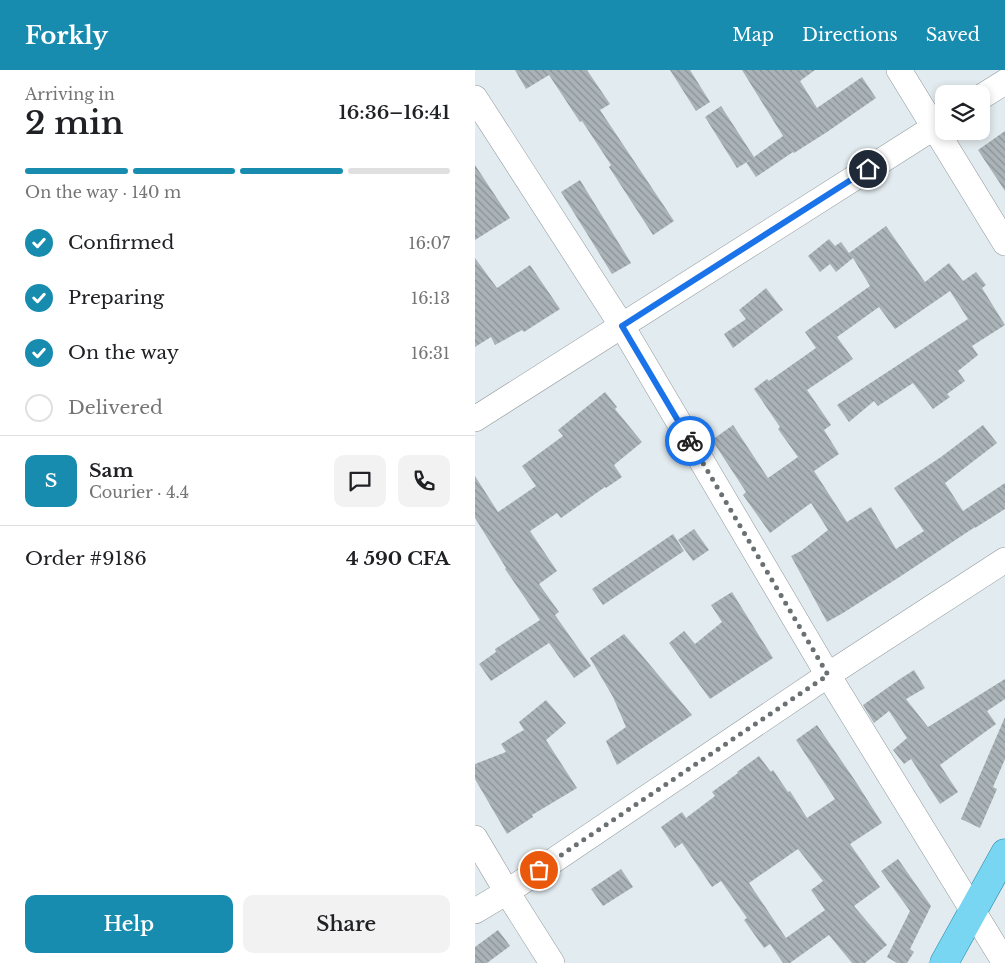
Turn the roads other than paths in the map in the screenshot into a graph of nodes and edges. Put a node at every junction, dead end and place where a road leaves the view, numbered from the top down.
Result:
1 (899, 70) edge
2 (1005, 82) edge
3 (990, 91) edge
4 (475, 98) edge
5 (935, 119) edge
6 (935, 127) edge
7 (948, 140) edge
8 (1005, 243) edge
9 (622, 326) junction
10 (475, 419) edge
11 (1005, 560) edge
12 (828, 675) junction
13 (475, 838) edge
14 (1005, 853) edge
15 (507, 892) junction
16 (1005, 892) edge
17 (475, 911) edge
18 (979, 919) junction
19 (1005, 962) edge
20 (552, 963) edge
21 (945, 963) edge
22 (965, 963) edge

1 - 5 street
2 - 3 street
4 - 9 street
6 - 9 street
7 - 8 street
9 - 10 street
9 - 12 street
11 - 12 street
12 - 15 street
12 - 18 street
13 - 15 street
14 - 18 main road
15 - 17 street
15 - 20 street
16 - 18 main road
18 - 19 street
18 - 21 main road
18 - 22 main road

